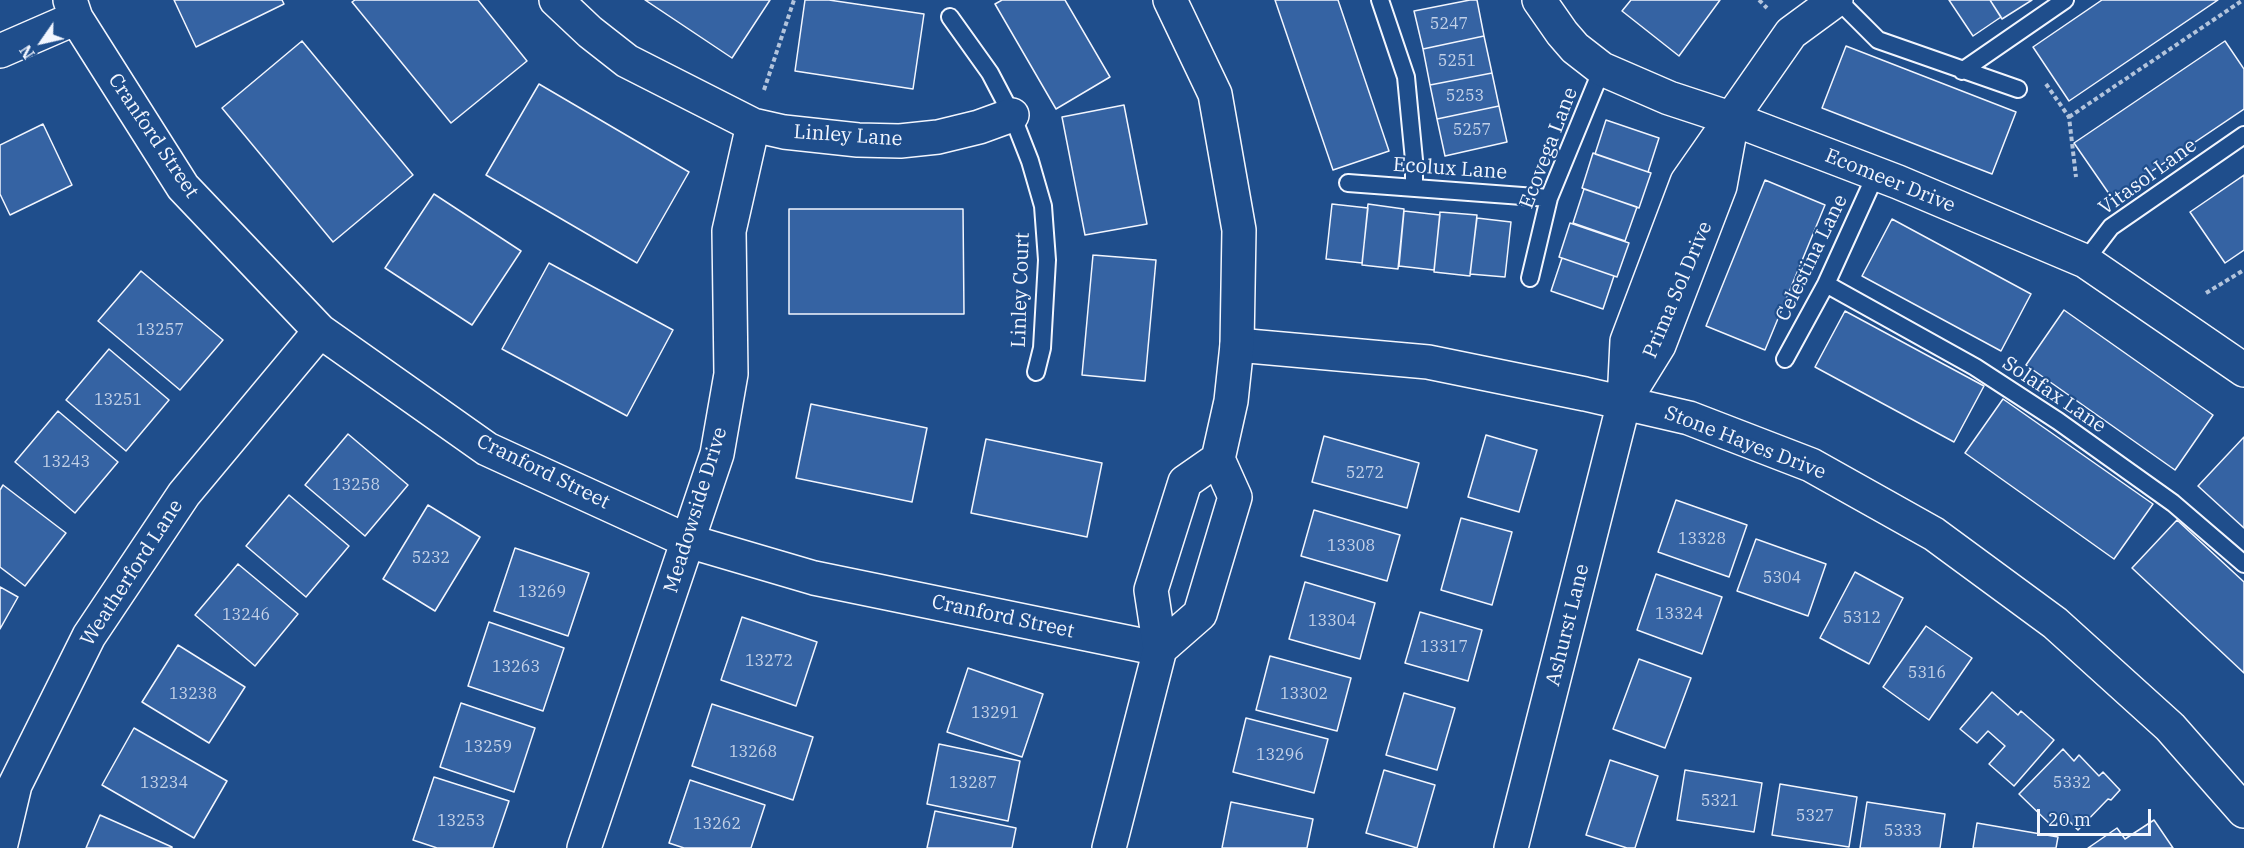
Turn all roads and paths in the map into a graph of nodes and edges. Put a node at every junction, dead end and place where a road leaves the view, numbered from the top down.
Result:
1 (556, 0) edge
2 (794, 0) edge
3 (1170, 0) edge
4 (1380, 0) edge
5 (1539, 0) edge
6 (1837, 0) edge
7 (2065, 0) edge
8 (2243, 0) edge
9 (73, 9) edge
10 (950, 17) dead end
11 (0, 51) edge
12 (1602, 69) junction
13 (1962, 71) junction
14 (2044, 82) dead end
15 (2018, 89) dead end
16 (763, 93) dead end
17 (1012, 115) junction
18 (2069, 117) junction
19 (1733, 119) junction
20 (753, 125) junction
21 (2244, 135) edge
22 (1876, 174) junction
23 (2076, 177) dead end
24 (1348, 183) dead end
25 (1414, 187) junction
26 (1549, 198) junction
27 (2085, 261) junction
28 (2244, 270) edge
29 (1530, 278) dead end
30 (1826, 284) junction
31 (2206, 293) dead end
32 (320, 331) junction
33 (1237, 345) junction
34 (1785, 359) dead end
35 (2244, 370) edge
36 (1036, 372) dead end
37 (1624, 402) junction
38 (1218, 459) junction
39 (688, 541) junction
40 (2244, 564) edge
41 (1160, 649) junction
42 (2244, 811) edge
43 (0, 848) edge
44 (584, 848) edge
45 (1109, 848) edge
46 (1511, 848) edge

1 - 20 street, Linley Lane
2 - 16 path
3 - 33 street
4 - 25 lane
5 - 12 street, Ecomeer Drive
6 - 13 lane
6 - 19 street, Prima Sol Drive
7 - 13 lane
8 - 18 path
9 - 11 street
9 - 32 street, Cranford Street
10 - 17 lane, Linley Court
12 - 19 street, Ecomeer Drive
12 - 26 lane, Ecovega Lane
13 - 15 lane
14 - 18 path
17 - 20 street, Linley Lane
17 - 36 lane, Linley Court
18 - 23 path
19 - 22 street, Ecomeer Drive
19 - 37 street, Prima Sol Drive
20 - 39 street, Meadowside Drive
21 - 27 lane, Vitasol Lane
22 - 27 street, Ecomeer Drive
22 - 30 lane, Celestina Lane
24 - 25 lane, Ecolux Lane
25 - 26 lane, Ecolux Lane
26 - 29 lane, Ecovega Lane
27 - 35 street, Ecomeer Drive
28 - 31 path
30 - 34 lane, Celestina Lane
30 - 40 lane, Solafax Lane
32 - 39 street, Cranford Street
32 - 43 street, Weatherford Lane
33 - 37 street, Stone Hayes Drive
33 - 38 street
37 - 42 street, Stone Hayes Drive
37 - 46 street, Ashurst Lane
38 - 41 street
38 - 41 street
39 - 41 street, Cranford Street
39 - 44 street, Meadowside Drive
41 - 45 street

